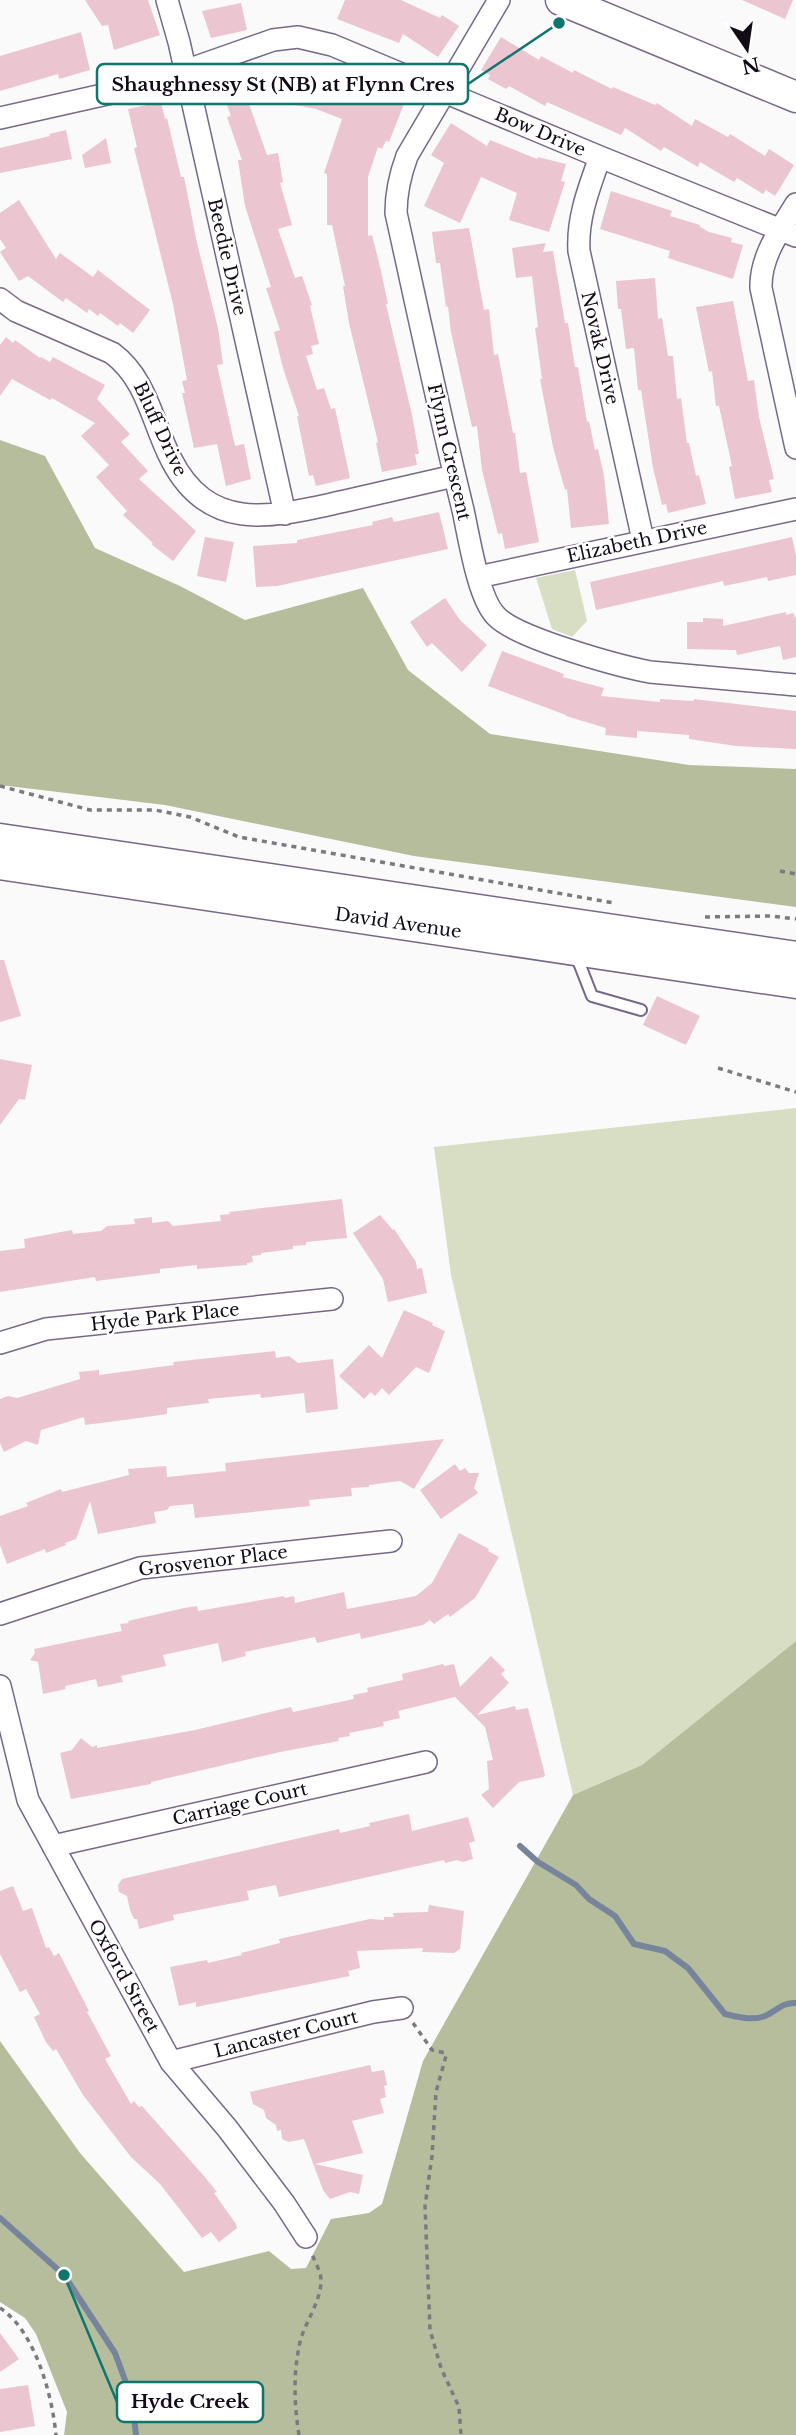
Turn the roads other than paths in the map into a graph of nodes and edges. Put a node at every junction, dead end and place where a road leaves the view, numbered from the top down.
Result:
1 (167, 0) edge
2 (499, 0) edge
3 (561, 0) edge
4 (186, 71) junction
5 (443, 91) junction
6 (796, 97) edge
7 (0, 118) edge
8 (600, 157) junction
9 (796, 204) edge
10 (789, 232) edge
11 (0, 299) edge
12 (796, 448) edge
13 (454, 476) junction
14 (796, 509) edge
15 (285, 514) junction
16 (643, 540) junction
17 (478, 578) junction
18 (796, 685) edge
19 (0, 839) edge
20 (0, 864) edge
21 (573, 949) junction
22 (796, 957) edge
23 (796, 983) edge
24 (641, 1010) dead end
25 (332, 1299) dead end
26 (0, 1343) edge
27 (391, 1541) dead end
28 (0, 1614) edge
29 (0, 1686) edge
30 (426, 1762) dead end
31 (53, 1846) junction
32 (402, 2008) road end
33 (171, 2062) junction
34 (306, 2237) road end

1 - 4 street, Beedie Drive
2 - 5 street, Flynn Crescent
3 - 6 main road
4 - 5 street, Bow Drive
4 - 7 street, Bow Drive
4 - 15 street, Beedie Drive
5 - 8 street, Bow Drive
5 - 13 street, Flynn Crescent
8 - 10 street, Bow Drive
8 - 16 street, Novak Drive
9 - 10 street
10 - 12 street
11 - 15 street, Bluff Drive
13 - 15 street, Bluff Drive
13 - 17 street, Flynn Crescent
14 - 16 street, Elizabeth Drive
16 - 17 street, Elizabeth Drive
17 - 18 street, Flynn Crescent
19 - 22 main road, David Avenue
20 - 21 main road, David Avenue
21 - 23 main road, David Avenue
21 - 24 lane
25 - 26 street, Hyde Park Place
27 - 28 street, Grosvenor Place
29 - 31 street, Oxford Street
30 - 31 street, Carriage Court
31 - 33 street, Oxford Street
32 - 33 street, Lancaster Court
33 - 34 street, Oxford Street

